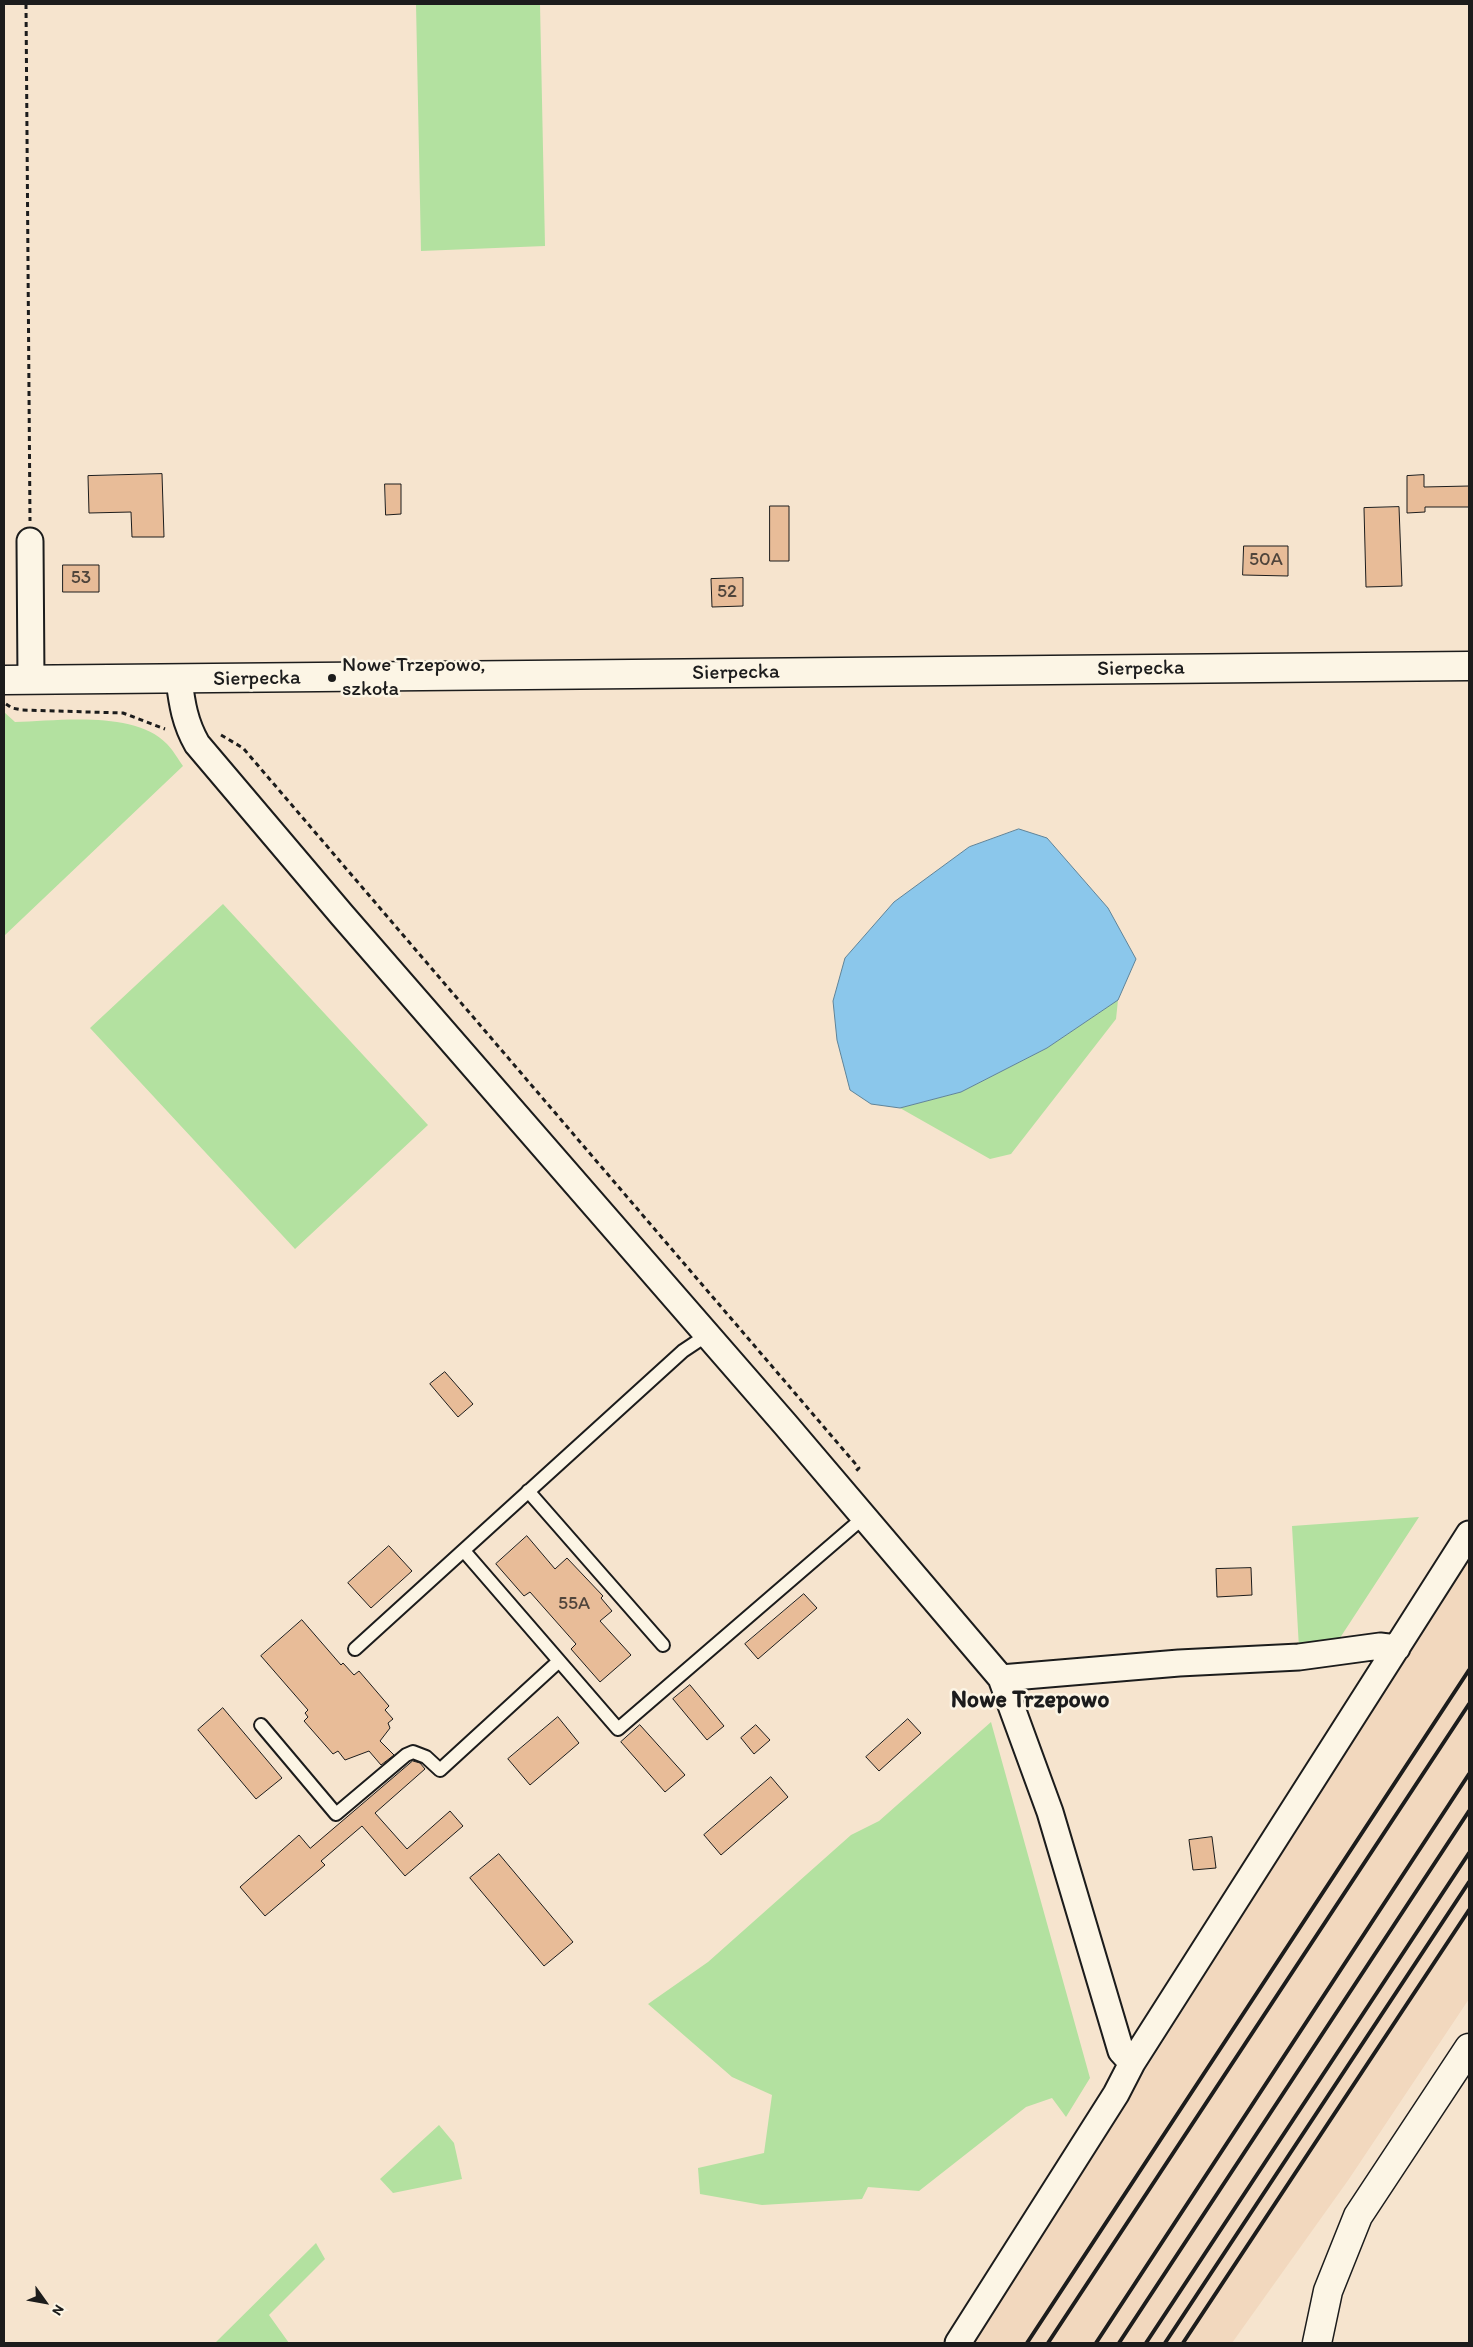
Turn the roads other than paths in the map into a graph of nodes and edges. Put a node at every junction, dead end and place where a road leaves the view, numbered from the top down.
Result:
1 (30, 541) road end
2 (1469, 666) edge
3 (4, 680) edge
4 (31, 680) junction
5 (178, 680) junction
6 (707, 1334) junction
7 (528, 1491) junction
8 (864, 1517) junction
9 (1469, 1534) edge
10 (464, 1551) junction
11 (663, 1645) dead end
12 (1397, 1648) junction
13 (355, 1650) dead end
14 (559, 1661) junction
15 (1001, 1678) junction
16 (261, 1725) dead end
17 (1469, 2048) edge
18 (1132, 2063) junction
19 (958, 2343) edge
20 (1317, 2343) edge

1 - 4 street
2 - 5 street, Sierpecka
3 - 4 street, Sierpecka
4 - 5 street, Sierpecka
5 - 6 street
6 - 7 lane
6 - 8 street
7 - 10 lane
7 - 11 lane
8 - 14 lane
8 - 15 street
9 - 12 street
10 - 13 lane
10 - 14 lane
12 - 15 street
12 - 18 street
14 - 16 lane
15 - 18 street
17 - 20 street
18 - 19 street

